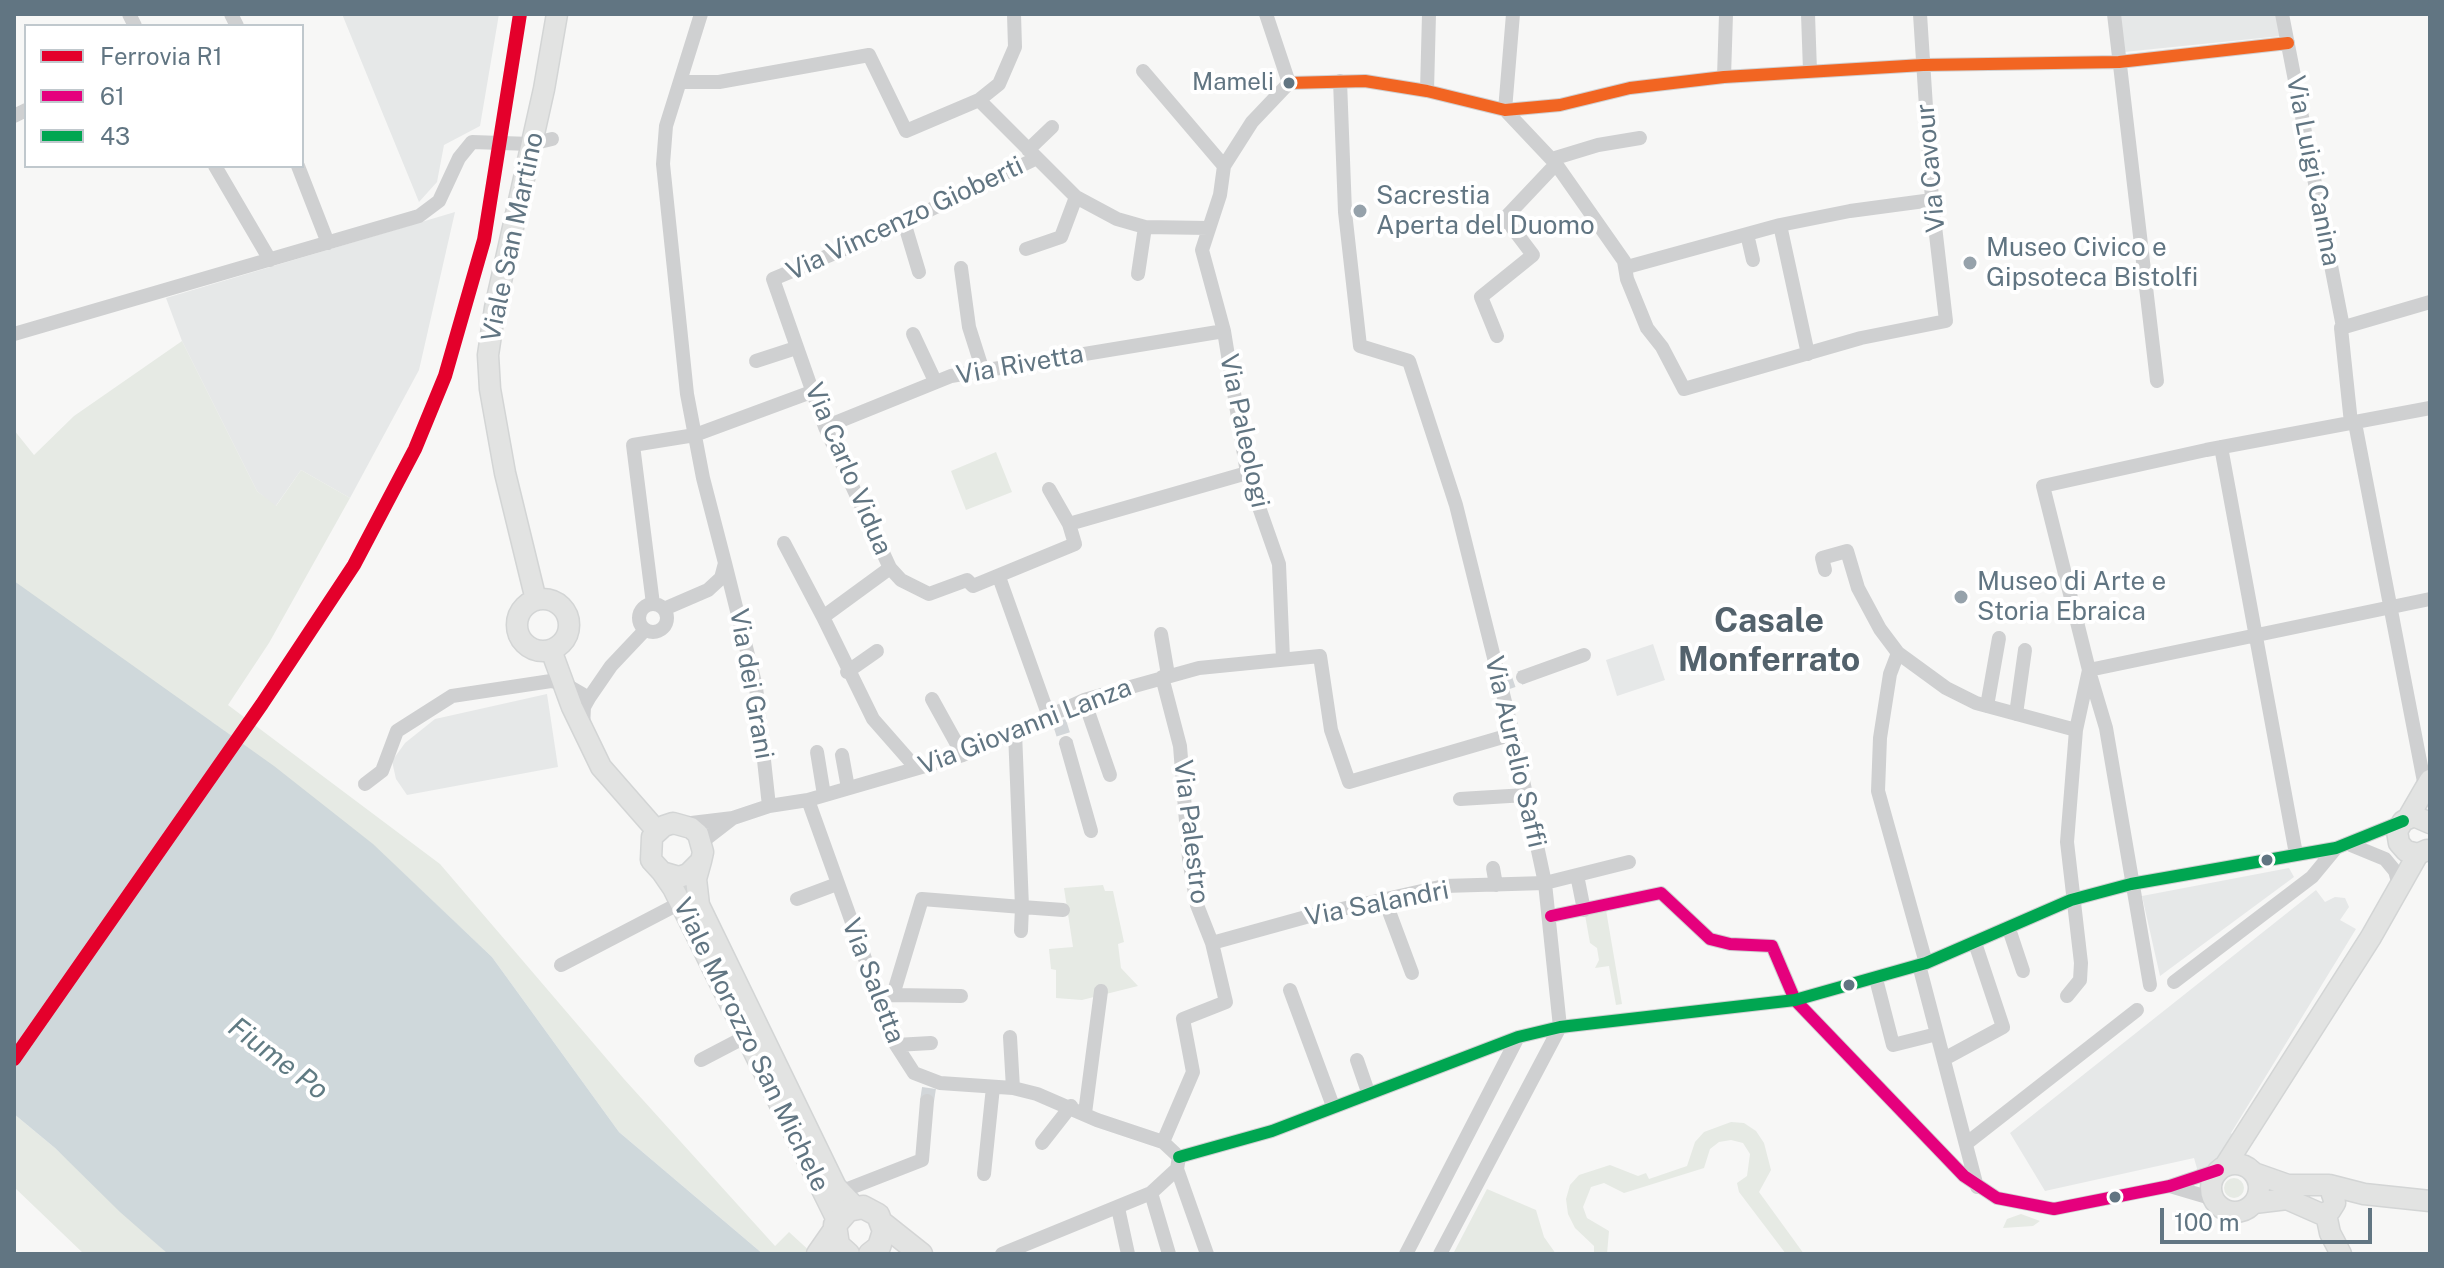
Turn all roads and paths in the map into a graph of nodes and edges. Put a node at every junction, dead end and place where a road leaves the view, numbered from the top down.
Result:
1 (557, 14) edge
2 (701, 14) edge
3 (1014, 14) edge
4 (1266, 14) edge
5 (1429, 14) edge
6 (1513, 14) edge
7 (1726, 14) edge
8 (1808, 14) edge
9 (1920, 14) edge
10 (2114, 14) edge
11 (2282, 14) edge
12 (2288, 43) junction
13 (2119, 62) junction
14 (1923, 65) junction
15 (1143, 71) dead end
16 (1810, 71) junction
17 (1724, 77) junction
18 (1340, 81) junction
19 (683, 82) junction
20 (1289, 83) junction
21 (1427, 91) junction
22 (979, 100) junction
23 (1505, 110) junction
24 (1052, 127) dead end
25 (1640, 138) dead end
26 (552, 139) dead end
27 (531, 144) junction
28 (1033, 154) junction
29 (1554, 162) junction
30 (1224, 166) junction
31 (216, 168) edge
32 (299, 168) edge
33 (1076, 197) junction
34 (1932, 200) junction
35 (904, 222) junction
36 (1780, 225) junction
37 (1152, 228) junction
38 (1208, 228) junction
39 (1747, 234) junction
40 (328, 243) junction
41 (1026, 249) dead end
42 (270, 260) junction
43 (1753, 260) dead end
44 (1627, 267) junction
45 (961, 268) dead end
46 (919, 272) dead end
47 (1138, 274) dead end
48 (773, 279) joint
49 (2430, 302) edge
50 (2342, 328) junction
51 (1224, 331) junction
52 (14, 334) edge
53 (913, 334) dead end
54 (1497, 336) dead end
55 (796, 348) junction
56 (1808, 354) junction
57 (756, 361) dead end
58 (983, 371) junction
59 (935, 381) junction
60 (2157, 381) dead end
61 (814, 391) junction
62 (2430, 408) edge
63 (2353, 423) junction
64 (825, 427) junction
65 (695, 435) junction
66 (2221, 447) junction
67 (1247, 473) junction
68 (1049, 489) dead end
69 (1069, 524) junction
70 (784, 543) dead end
71 (725, 563) junction
72 (890, 568) junction
73 (1825, 570) dead end
74 (999, 577) junction
75 (2430, 599) edge
76 (536, 600) junction
77 (658, 606) junction
78 (2392, 606) junction
79 (823, 617) junction
80 (645, 630) junction
81 (1161, 634) dead end
82 (2254, 634) junction
83 (1999, 638) dead end
84 (551, 650) junction
85 (2025, 650) dead end
86 (877, 651) dead end
87 (1898, 653) junction
88 (1584, 655) dead end
89 (1283, 659) junction
90 (2089, 670) junction
91 (847, 672) junction
92 (1165, 676) junction
93 (1523, 677) tunnel mouth
94 (563, 683) junction
95 (589, 698) junction
96 (932, 699) dead end
97 (1084, 700) junction
98 (1987, 706) junction
99 (2102, 709) junction
100 (2080, 710) junction
101 (2016, 714) junction
102 (1054, 716) junction
103 (2076, 730) junction
104 (1015, 732) junction
105 (584, 734) junction
106 (1513, 734) junction
107 (1066, 743) tunnel mouth
108 (817, 752) dead end
109 (842, 755) dead end
110 (963, 755) junction
111 (916, 768) junction
112 (1110, 775) dead end
113 (365, 784) dead end
114 (2428, 784) edge
115 (848, 788) junction
116 (824, 795) junction
117 (1526, 795) junction
118 (1460, 799) dead end
119 (808, 800) junction
120 (769, 806) junction
121 (733, 818) junction
122 (2406, 820) junction
123 (2430, 823) edge
124 (683, 824) junction
125 (657, 831) junction
126 (1091, 831) dead end
127 (2344, 846) junction
128 (2422, 850) edge
129 (701, 851) junction
130 (2296, 854) junction
131 (1629, 862) dead end
132 (1493, 868) dead end
133 (662, 872) junction
134 (1577, 875) junction
135 (1545, 883) junction
136 (837, 884) junction
137 (2131, 884) junction
138 (1496, 885) junction
139 (2400, 890) junction
140 (1384, 898) junction
141 (797, 899) dead end
142 (2071, 900) junction
143 (680, 903) junction
144 (1022, 907) junction
145 (1063, 910) dead end
146 (1584, 910) junction
147 (1551, 916) junction
148 (2009, 929) junction
149 (1021, 931) dead end
150 (1212, 943) junction
151 (1975, 943) junction
152 (1922, 964) junction
153 (561, 965) dead end
154 (2023, 971) dead end
155 (1412, 973) dead end
156 (1876, 979) junction
157 (2174, 982) dead end
158 (2150, 985) dead end
159 (1290, 990) dead end
160 (1101, 991) dead end
161 (886, 995) junction
162 (961, 996) dead end
163 (2067, 996) dead end
164 (1795, 1000) junction
165 (2137, 1010) dead end
166 (1560, 1027) junction
167 (1937, 1034) junction
168 (745, 1037) junction
169 (1010, 1037) dead end
170 (1518, 1037) junction
171 (931, 1043) dead end
172 (896, 1045) junction
173 (1944, 1059) junction
174 (701, 1060) dead end
175 (1357, 1060) dead end
176 (993, 1087) junction
177 (1013, 1088) junction
178 (929, 1090) junction
179 (1368, 1092) junction
180 (1071, 1106) junction
181 (1333, 1106) junction
182 (1085, 1113) junction
183 (2245, 1139) junction
184 (1163, 1142) junction
185 (1042, 1143) dead end
186 (1967, 1143) junction
187 (1178, 1163) junction
188 (2222, 1168) junction
189 (2251, 1170) junction
190 (984, 1174) dead end
191 (2170, 1186) junction
192 (1978, 1188) junction
193 (1151, 1193) junction
194 (2214, 1199) junction
195 (2330, 1201) junction
196 (2430, 1201) edge
197 (2254, 1203) junction
198 (1118, 1208) junction
199 (842, 1213) junction
200 (882, 1223) junction
201 (818, 1254) edge
202 (848, 1254) edge
203 (870, 1254) edge
204 (921, 1254) edge
205 (1002, 1254) edge
206 (1128, 1254) edge
207 (1169, 1254) edge
208 (1207, 1254) edge
209 (1406, 1254) edge
210 (1440, 1254) edge
211 (2341, 1254) edge

1 - 27 main road, Viale San Martino
2 - 19 street, Via dei Grani
3 - 22 street
4 - 20 street
5 - 21 street
6 - 23 street
7 - 17 street
8 - 16 street
9 - 14 street, Via Cavour
10 - 13 street
11 - 12 street, Via Luigi Canina
12 - 13 street
12 - 50 street, Via Luigi Canina
13 - 14 street
13 - 60 street
14 - 16 street
14 - 34 street, Via Cavour
15 - 30 street
16 - 17 street
17 - 23 street
18 - 20 street
18 - 21 street
18 - 106 street, Via Aurelio Saffi
19 - 22 street
19 - 65 street, Via dei Grani
20 - 30 street
21 - 23 street
22 - 28 street
23 - 29 street
24 - 28 street, Via Vincenzo Gioberti
25 - 29 street
26 - 27 street
27 - 40 street
27 - 76 main road, Viale San Martino
28 - 33 street
28 - 35 street, Via Vincenzo Gioberti
29 - 44 street
29 - 54 street
30 - 38 street
31 - 42 street
32 - 40 street
33 - 37 street
33 - 41 street
34 - 36 street
34 - 56 street, Via Cavour
35 - 46 street
35 - 48 street, Via Vincenzo Gioberti
36 - 39 street
36 - 56 street
37 - 38 street
37 - 47 street
38 - 51 street, Via Paleologi
39 - 43 street
39 - 44 street
40 - 42 street
42 - 52 street
44 - 56 street
45 - 58 street
48 - 55 street, Via Carlo Vidua
49 - 50 street
50 - 63 street, Via Luigi Canina
51 - 58 street, Via Rivetta
51 - 67 street, Via Paleologi
53 - 59 street
55 - 57 street
55 - 61 street, Via Carlo Vidua
58 - 59 street, Via Rivetta
59 - 64 street, Via Rivetta
61 - 64 street, Via Carlo Vidua
61 - 65 street
62 - 63 street
63 - 66 street
63 - 78 street, Via Luigi Canina
64 - 72 street, Via Carlo Vidua
65 - 71 street, Via dei Grani
65 - 77 street
66 - 82 street
66 - 90 street
67 - 69 street
67 - 89 street, Via Paleologi
68 - 69 street
69 - 74 street
70 - 79 street
71 - 77 street
71 - 120 street, Via dei Grani
72 - 74 street, Via Carlo Vidua
72 - 79 street
73 - 87 street
74 - 102 street
75 - 78 street
76 - 84 main road
76 - 84 main road
77 - 80 street
77 - 80 street
78 - 82 street
78 - 114 street, Via Luigi Canina
79 - 91 street
80 - 95 street
81 - 92 street, Via Palestro
82 - 90 street
82 - 130 street
83 - 98 street
84 - 94 main road
85 - 101 street
86 - 91 street
87 - 98 street
87 - 152 street
88 - 93 street
89 - 92 street, Via Giovanni Lanza
89 - 106 street, Via Giovanni Lanza
90 - 99 street
90 - 100 street
91 - 111 street
92 - 97 street, Via Giovanni Lanza
92 - 150 street, Via Palestro
94 - 95 street
94 - 105 main road
94 - 113 street
95 - 105 street
96 - 110 street
97 - 102 street, Via Giovanni Lanza
97 - 112 street
98 - 101 street
99 - 100 street
99 - 137 street
100 - 103 street
101 - 103 street
102 - 104 street, Via Giovanni Lanza
103 - 142 street
104 - 110 street, Via Giovanni Lanza
104 - 144 street
105 - 125 main road
106 - 117 street, Via Aurelio Saffi
107 - 126 street
108 - 116 street
109 - 115 street
110 - 111 street, Via Giovanni Lanza
111 - 115 street, Via Giovanni Lanza
114 - 122 main road
115 - 116 street, Via Giovanni Lanza
116 - 119 street, Via Giovanni Lanza
117 - 118 street
117 - 135 street, Via Aurelio Saffi
119 - 120 street, Via Giovanni Lanza
119 - 136 street, Via Saletta
120 - 121 street, Via Giovanni Lanza
121 - 124 street, Via Giovanni Lanza
121 - 129 street, Via Giovanni Lanza
122 - 123 main road
122 - 127 street
122 - 128 main road
124 - 125 main road
124 - 129 main road
125 - 133 main road
127 - 128 street
127 - 130 street
127 - 139 street
127 - 157 street
128 - 139 main road
129 - 133 main road
129 - 199 main road, Viale Morozzo San Michele
130 - 137 street
131 - 134 street, Via Salandri
132 - 138 street
133 - 143 main road, Viale Morozzo San Michele
134 - 135 street, Via Salandri
134 - 146 street
135 - 138 street, Via Salandri
135 - 147 street, Via Aurelio Saffi
136 - 141 street
136 - 161 street, Via Saletta
137 - 142 street
137 - 158 street
138 - 140 street, Via Salandri
139 - 183 main road
140 - 150 street, Via Salandri
140 - 155 street
142 - 148 street
142 - 163 street
143 - 153 street
143 - 168 main road, Viale Morozzo San Michele
144 - 145 street
144 - 149 street
144 - 161 street
146 - 147 street
146 - 164 street
147 - 166 street, Via Aurelio Saffi
148 - 151 street
148 - 154 street
150 - 184 street, Via Palestro
151 - 152 street
151 - 173 street
152 - 156 street
152 - 167 street
156 - 164 street
156 - 167 street
159 - 181 street
160 - 182 street
161 - 162 street
161 - 172 street, Via Saletta
164 - 166 street
164 - 192 street
165 - 186 street
166 - 170 street
166 - 210 street
167 - 173 street
168 - 174 street
168 - 199 main road, Viale Morozzo San Michele
169 - 177 street
170 - 179 street
170 - 209 street
171 - 172 street
172 - 178 street, Via Saletta
173 - 186 street
175 - 179 street
176 - 177 street
176 - 178 street
176 - 190 street
177 - 180 street
178 - 199 street
179 - 181 street
180 - 182 street
180 - 185 street
181 - 187 street
182 - 184 street
183 - 188 main road
183 - 189 main road
184 - 187 street
186 - 192 street
187 - 193 street
187 - 208 street
188 - 189 main road
188 - 191 street
188 - 194 main road
189 - 195 main road
189 - 197 main road
191 - 192 street
191 - 194 street
193 - 198 street
193 - 207 street
194 - 197 main road
195 - 196 main road
195 - 197 main road
195 - 211 main road
198 - 205 street
198 - 206 street
199 - 200 main road
199 - 201 main road
199 - 202 main road
200 - 203 main road
200 - 204 main road

